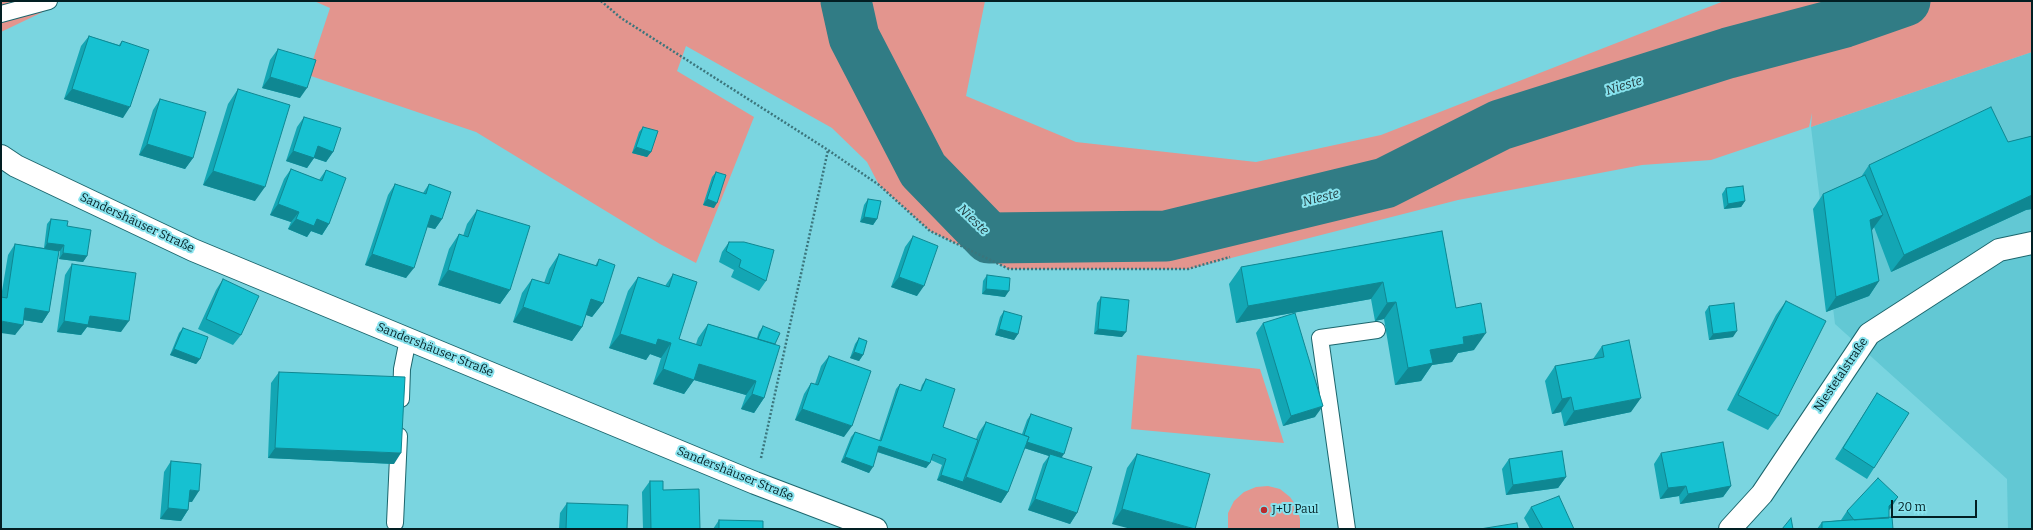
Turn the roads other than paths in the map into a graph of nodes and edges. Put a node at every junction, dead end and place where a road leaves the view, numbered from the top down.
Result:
1 (49, 1) edge
2 (1, 14) edge
3 (1, 156) edge
4 (2032, 243) edge
5 (1377, 330) dead end
6 (408, 339) junction
7 (395, 523) dead end
8 (876, 529) edge
9 (1347, 529) edge
10 (1730, 529) edge

1 - 2 lane
3 - 6 street, Sandershäuser Straße
4 - 10 street, Niestetalstraße
5 - 9 lane
6 - 7 lane
6 - 8 street, Sandershäuser Straße

